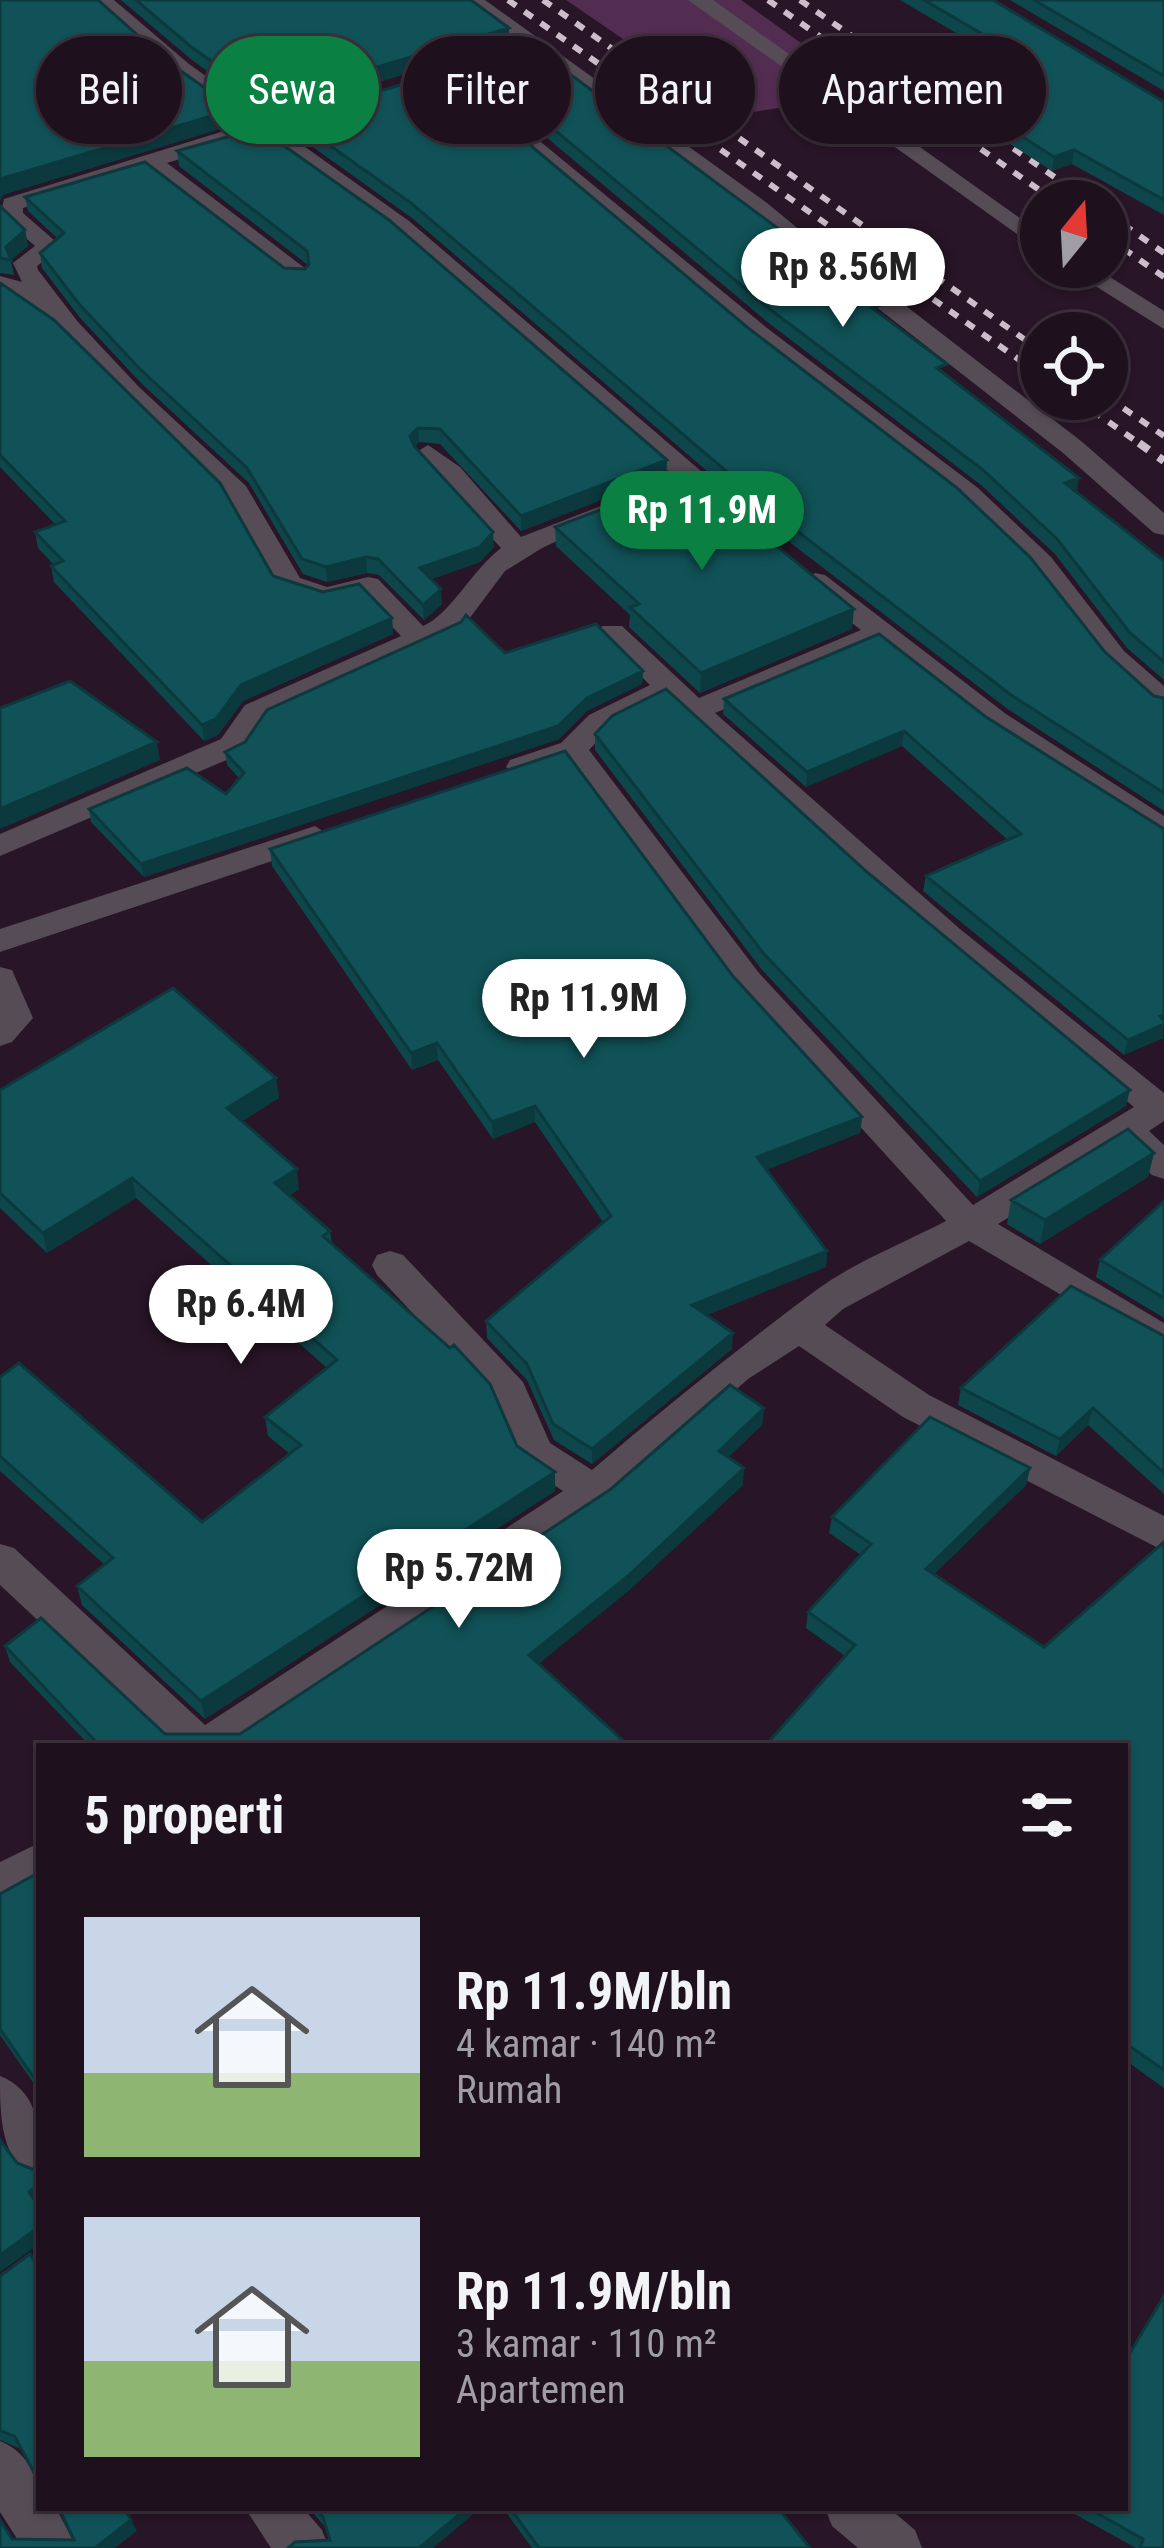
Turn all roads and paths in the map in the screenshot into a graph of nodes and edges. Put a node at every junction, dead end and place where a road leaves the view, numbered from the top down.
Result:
1 (101, 0) edge
2 (471, 0) edge
3 (699, 0) edge
4 (206, 83) edge
5 (206, 143) edge
6 (301, 144) edge
7 (534, 144) edge
8 (148, 160) junction
9 (1020, 230) edge
10 (297, 274) edge
11 (0, 284) edge
12 (1110, 288) edge
13 (1164, 322) edge
14 (69, 327) junction
15 (428, 454) edge
16 (694, 479) junction
17 (1164, 527) edge
18 (762, 538) edge
19 (515, 547) junction
20 (796, 566) edge
21 (612, 632) edge
22 (881, 632) junction
23 (418, 639) junction
24 (669, 688) junction
25 (1164, 702) edge
26 (694, 711) junction
27 (572, 750) junction
28 (498, 775) edge
29 (1164, 794) edge
30 (1134, 807) junction
31 (339, 828) edge
32 (1164, 832) edge
33 (0, 846) edge
34 (0, 941) edge
35 (0, 978) edge
36 (0, 1034) edge
37 (1161, 1107) edge
38 (1126, 1130) junction
39 (1164, 1166) edge
40 (970, 1224) junction
41 (390, 1265) dead end
42 (799, 1328) junction
43 (1164, 1341) edge
44 (594, 1491) junction
45 (1164, 1535) edge
46 (0, 1560) edge
47 (200, 1743) edge
48 (208, 1743) edge
49 (36, 1865) edge
50 (0, 1885) edge
51 (0, 2098) edge
52 (36, 2153) edge
53 (0, 2466) edge
54 (273, 2511) edge
55 (854, 2511) edge
56 (52, 2548) edge
57 (304, 2548) edge
58 (897, 2548) edge

1 - 4 street
2 - 17 street
3 - 9 street
5 - 8 street
6 - 16 street
7 - 25 street
8 - 10 street
8 - 14 street
11 - 14 street
12 - 13 street
14 - 23 street
15 - 19 street
16 - 18 street
16 - 19 street
19 - 23 street
20 - 22 street
21 - 24 street
22 - 26 street
22 - 30 street
23 - 33 street
24 - 26 street
24 - 27 street
26 - 37 street
27 - 28 street
27 - 40 street
29 - 30 street
30 - 32 street
31 - 34 street
35 - 36 street
37 - 38 street
38 - 39 street
38 - 40 street
40 - 42 street
40 - 43 street
41 - 44 street
42 - 44 street
42 - 45 street
44 - 48 street
46 - 47 street
49 - 50 street
51 - 52 street
53 - 56 street
54 - 57 street
55 - 58 street

